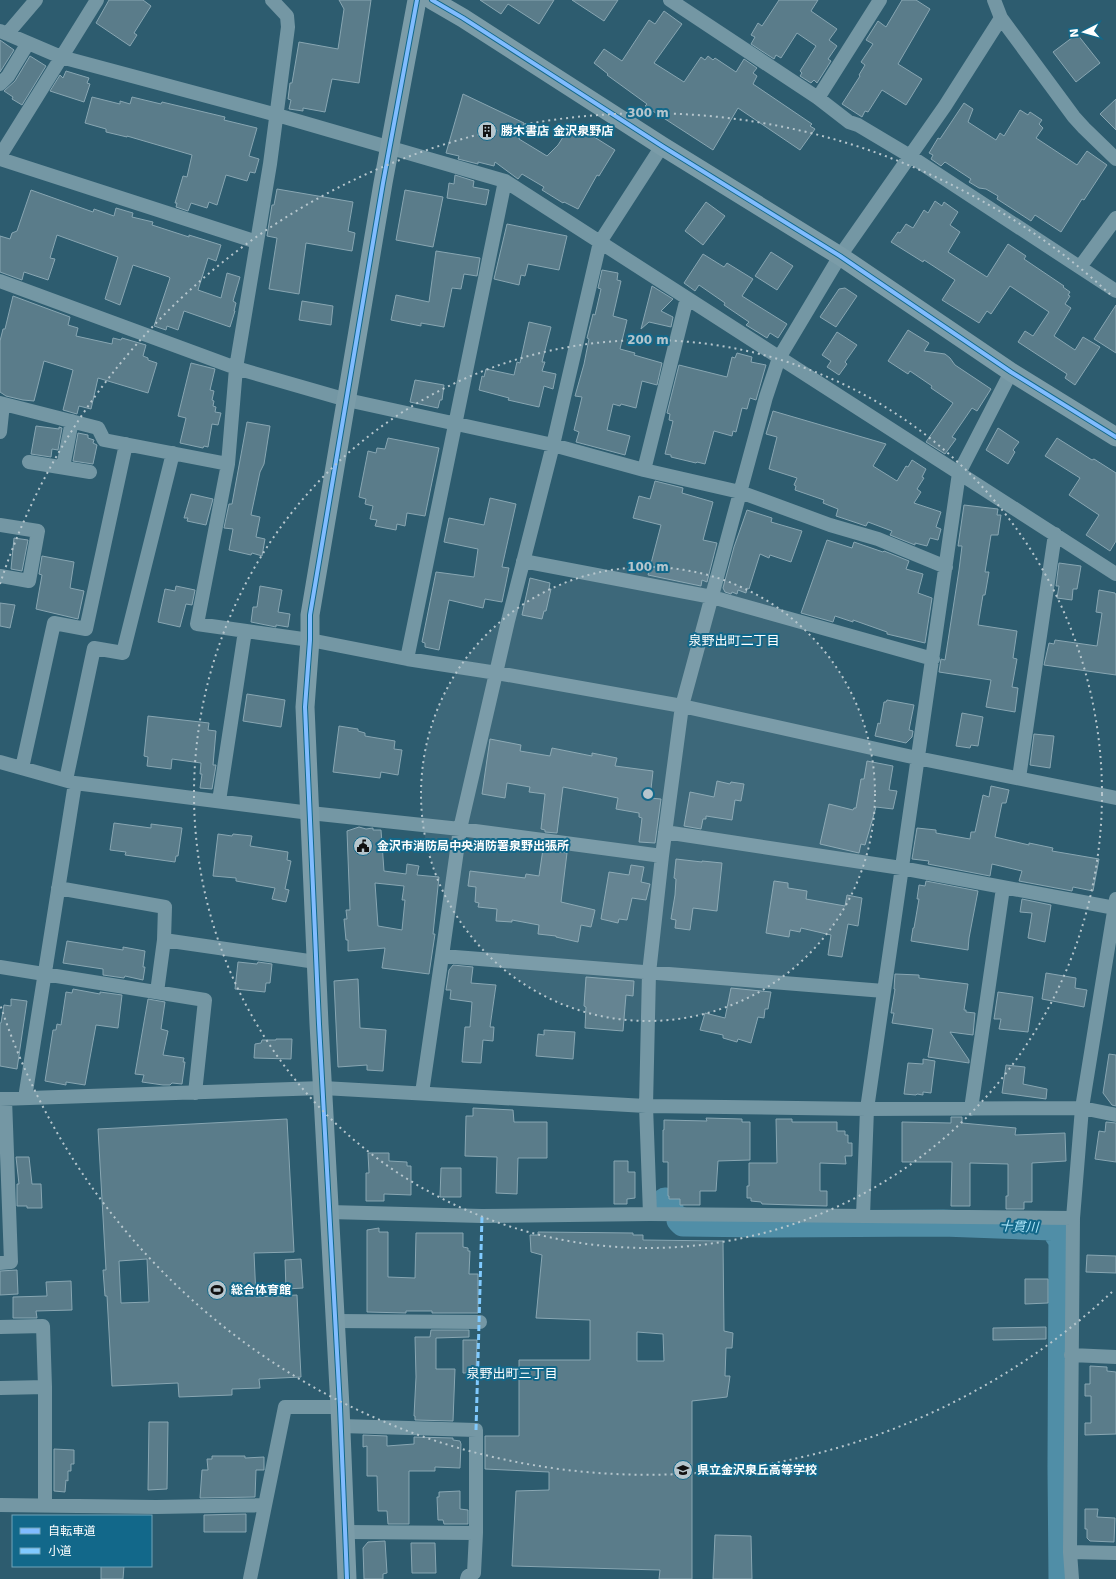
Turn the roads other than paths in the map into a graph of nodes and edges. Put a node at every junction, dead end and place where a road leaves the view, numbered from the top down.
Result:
1 (36, 0) edge
2 (97, 0) edge
3 (272, 0) edge
4 (417, 0) edge
5 (432, 0) edge
6 (670, 0) edge
7 (880, 0) edge
8 (994, 0) edge
9 (1001, 18) junction
10 (3, 33) edge
11 (28, 43) junction
12 (61, 57) junction
13 (0, 84) edge
14 (818, 98) junction
15 (277, 115) junction
16 (662, 146) junction
17 (389, 148) junction
18 (0, 156) edge
19 (910, 156) junction
20 (0, 159) edge
21 (1116, 159) edge
22 (505, 181) junction
23 (1116, 218) edge
24 (256, 242) junction
25 (600, 242) junction
26 (840, 256) junction
27 (1080, 267) junction
28 (0, 281) edge
29 (1116, 291) edge
30 (687, 298) junction
31 (780, 358) junction
32 (236, 368) junction
33 (1011, 372) junction
34 (347, 400) junction
35 (2, 404) edge
36 (72, 421) junction
37 (456, 425) junction
38 (0, 432) edge
39 (1116, 437) edge
40 (126, 444) junction
41 (553, 445) junction
42 (173, 453) junction
43 (28, 462) dead end
44 (228, 464) junction
45 (63, 467) junction
46 (644, 470) junction
47 (90, 472) dead end
48 (959, 473) junction
49 (740, 492) junction
50 (0, 525) edge
51 (1055, 534) junction
52 (523, 561) junction
53 (946, 567) junction
54 (1116, 574) edge
55 (0, 576) edge
56 (712, 597) junction
57 (86, 629) junction
58 (245, 631) junction
59 (310, 640) junction
60 (94, 648) junction
61 (407, 659) junction
62 (933, 659) junction
63 (497, 673) junction
64 (682, 706) junction
65 (917, 758) junction
66 (0, 762) edge
67 (22, 768) junction
68 (1019, 778) junction
69 (70, 782) junction
70 (1116, 798) edge
71 (219, 801) junction
72 (310, 813) junction
73 (460, 829) junction
74 (665, 832) junction
75 (662, 856) junction
76 (901, 868) junction
77 (58, 888) junction
78 (1003, 888) junction
79 (1115, 903) edge
80 (164, 940) junction
81 (442, 956) junction
82 (316, 962) junction
83 (0, 967) edge
84 (45, 973) junction
85 (649, 973) junction
86 (884, 991) junction
87 (157, 992) junction
88 (323, 1088) junction
89 (195, 1093) junction
90 (422, 1093) junction
91 (25, 1098) junction
92 (2, 1099) edge
93 (646, 1106) junction
94 (1082, 1108) junction
95 (867, 1109) junction
96 (971, 1109) junction
97 (1116, 1115) edge
98 (329, 1212) junction
99 (650, 1214) junction
100 (863, 1216) junction
101 (1073, 1218) junction
102 (0, 1263) edge
103 (335, 1321) junction
104 (480, 1322) dead end
105 (0, 1327) edge
106 (1071, 1355) junction
107 (1116, 1357) edge
108 (45, 1387) junction
109 (0, 1388) edge
110 (340, 1407) junction
111 (341, 1426) junction
112 (0, 1505) edge
113 (44, 1505) junction
114 (265, 1505) junction
115 (345, 1532) junction
116 (476, 1533) junction
117 (1070, 1552) junction
118 (1116, 1553) edge
119 (250, 1579) edge
120 (347, 1579) edge
121 (467, 1579) edge
122 (1072, 1579) edge

1 - 10 street
2 - 12 street
3 - 15 street
4 - 17 street
5 - 16 street
6 - 14 street
7 - 14 street
8 - 9 street
9 - 19 street
9 - 21 street
10 - 11 street
11 - 12 street
11 - 13 street
12 - 15 street
12 - 18 street
14 - 19 street
15 - 17 street
15 - 24 street
16 - 25 street
16 - 26 street
17 - 22 street
17 - 34 street
19 - 26 street
19 - 27 street
20 - 24 street
22 - 25 street
22 - 37 street
23 - 27 street
24 - 32 street
25 - 30 street
25 - 41 street
26 - 31 street
26 - 33 street
27 - 29 street
28 - 32 street
30 - 31 street
30 - 46 street
31 - 48 street
31 - 49 street
32 - 34 street
32 - 44 street
33 - 39 street
33 - 48 street
34 - 37 street
34 - 59 street
35 - 36 street
35 - 38 street
36 - 40 street
36 - 45 street
37 - 41 street
37 - 61 street
40 - 42 street
40 - 57 street
41 - 46 street
41 - 52 street
42 - 44 street
42 - 60 street
43 - 45 street
44 - 58 street
45 - 47 street
46 - 49 street
48 - 51 street
48 - 53 street
49 - 53 street
49 - 56 street
50 - 55 street
51 - 54 street
51 - 68 street
52 - 56 street
52 - 63 street
53 - 62 street
56 - 62 street
56 - 64 street
57 - 60 street
57 - 67 street
58 - 59 street
58 - 71 street
59 - 61 street
59 - 72 street
60 - 69 street
61 - 63 street
62 - 65 street
63 - 64 street
63 - 73 street
64 - 65 street
64 - 74 street
65 - 68 street
65 - 76 street
66 - 67 street
67 - 69 street
68 - 70 street
69 - 71 street
69 - 77 street
71 - 72 street
72 - 73 street
72 - 82 street
73 - 75 street
73 - 81 street
74 - 75 street
74 - 76 street
75 - 85 street
76 - 78 street
76 - 86 street
77 - 80 street
77 - 84 street
78 - 79 street
78 - 96 street
79 - 94 street
80 - 82 street
80 - 87 street
81 - 85 street
81 - 90 street
82 - 88 street
83 - 84 street
84 - 87 street
84 - 91 street
85 - 86 street
85 - 93 street
86 - 95 street
87 - 89 street
88 - 89 street
88 - 90 street
88 - 98 street
89 - 91 street
90 - 93 street
91 - 92 street
92 - 102 street
93 - 95 street
93 - 99 street
94 - 96 street
94 - 97 street
94 - 101 street
95 - 96 street
95 - 100 street
98 - 99 street
98 - 103 street
99 - 100 street
100 - 101 street
101 - 106 street
103 - 104 street
103 - 110 street
105 - 108 street
106 - 107 street
106 - 117 street
108 - 109 street
108 - 113 street
110 - 111 street
110 - 114 street
111 - 115 street
111 - 116 street
112 - 113 street
113 - 114 street
114 - 119 street
115 - 116 street
115 - 120 street
116 - 121 street
117 - 118 street
117 - 122 street

